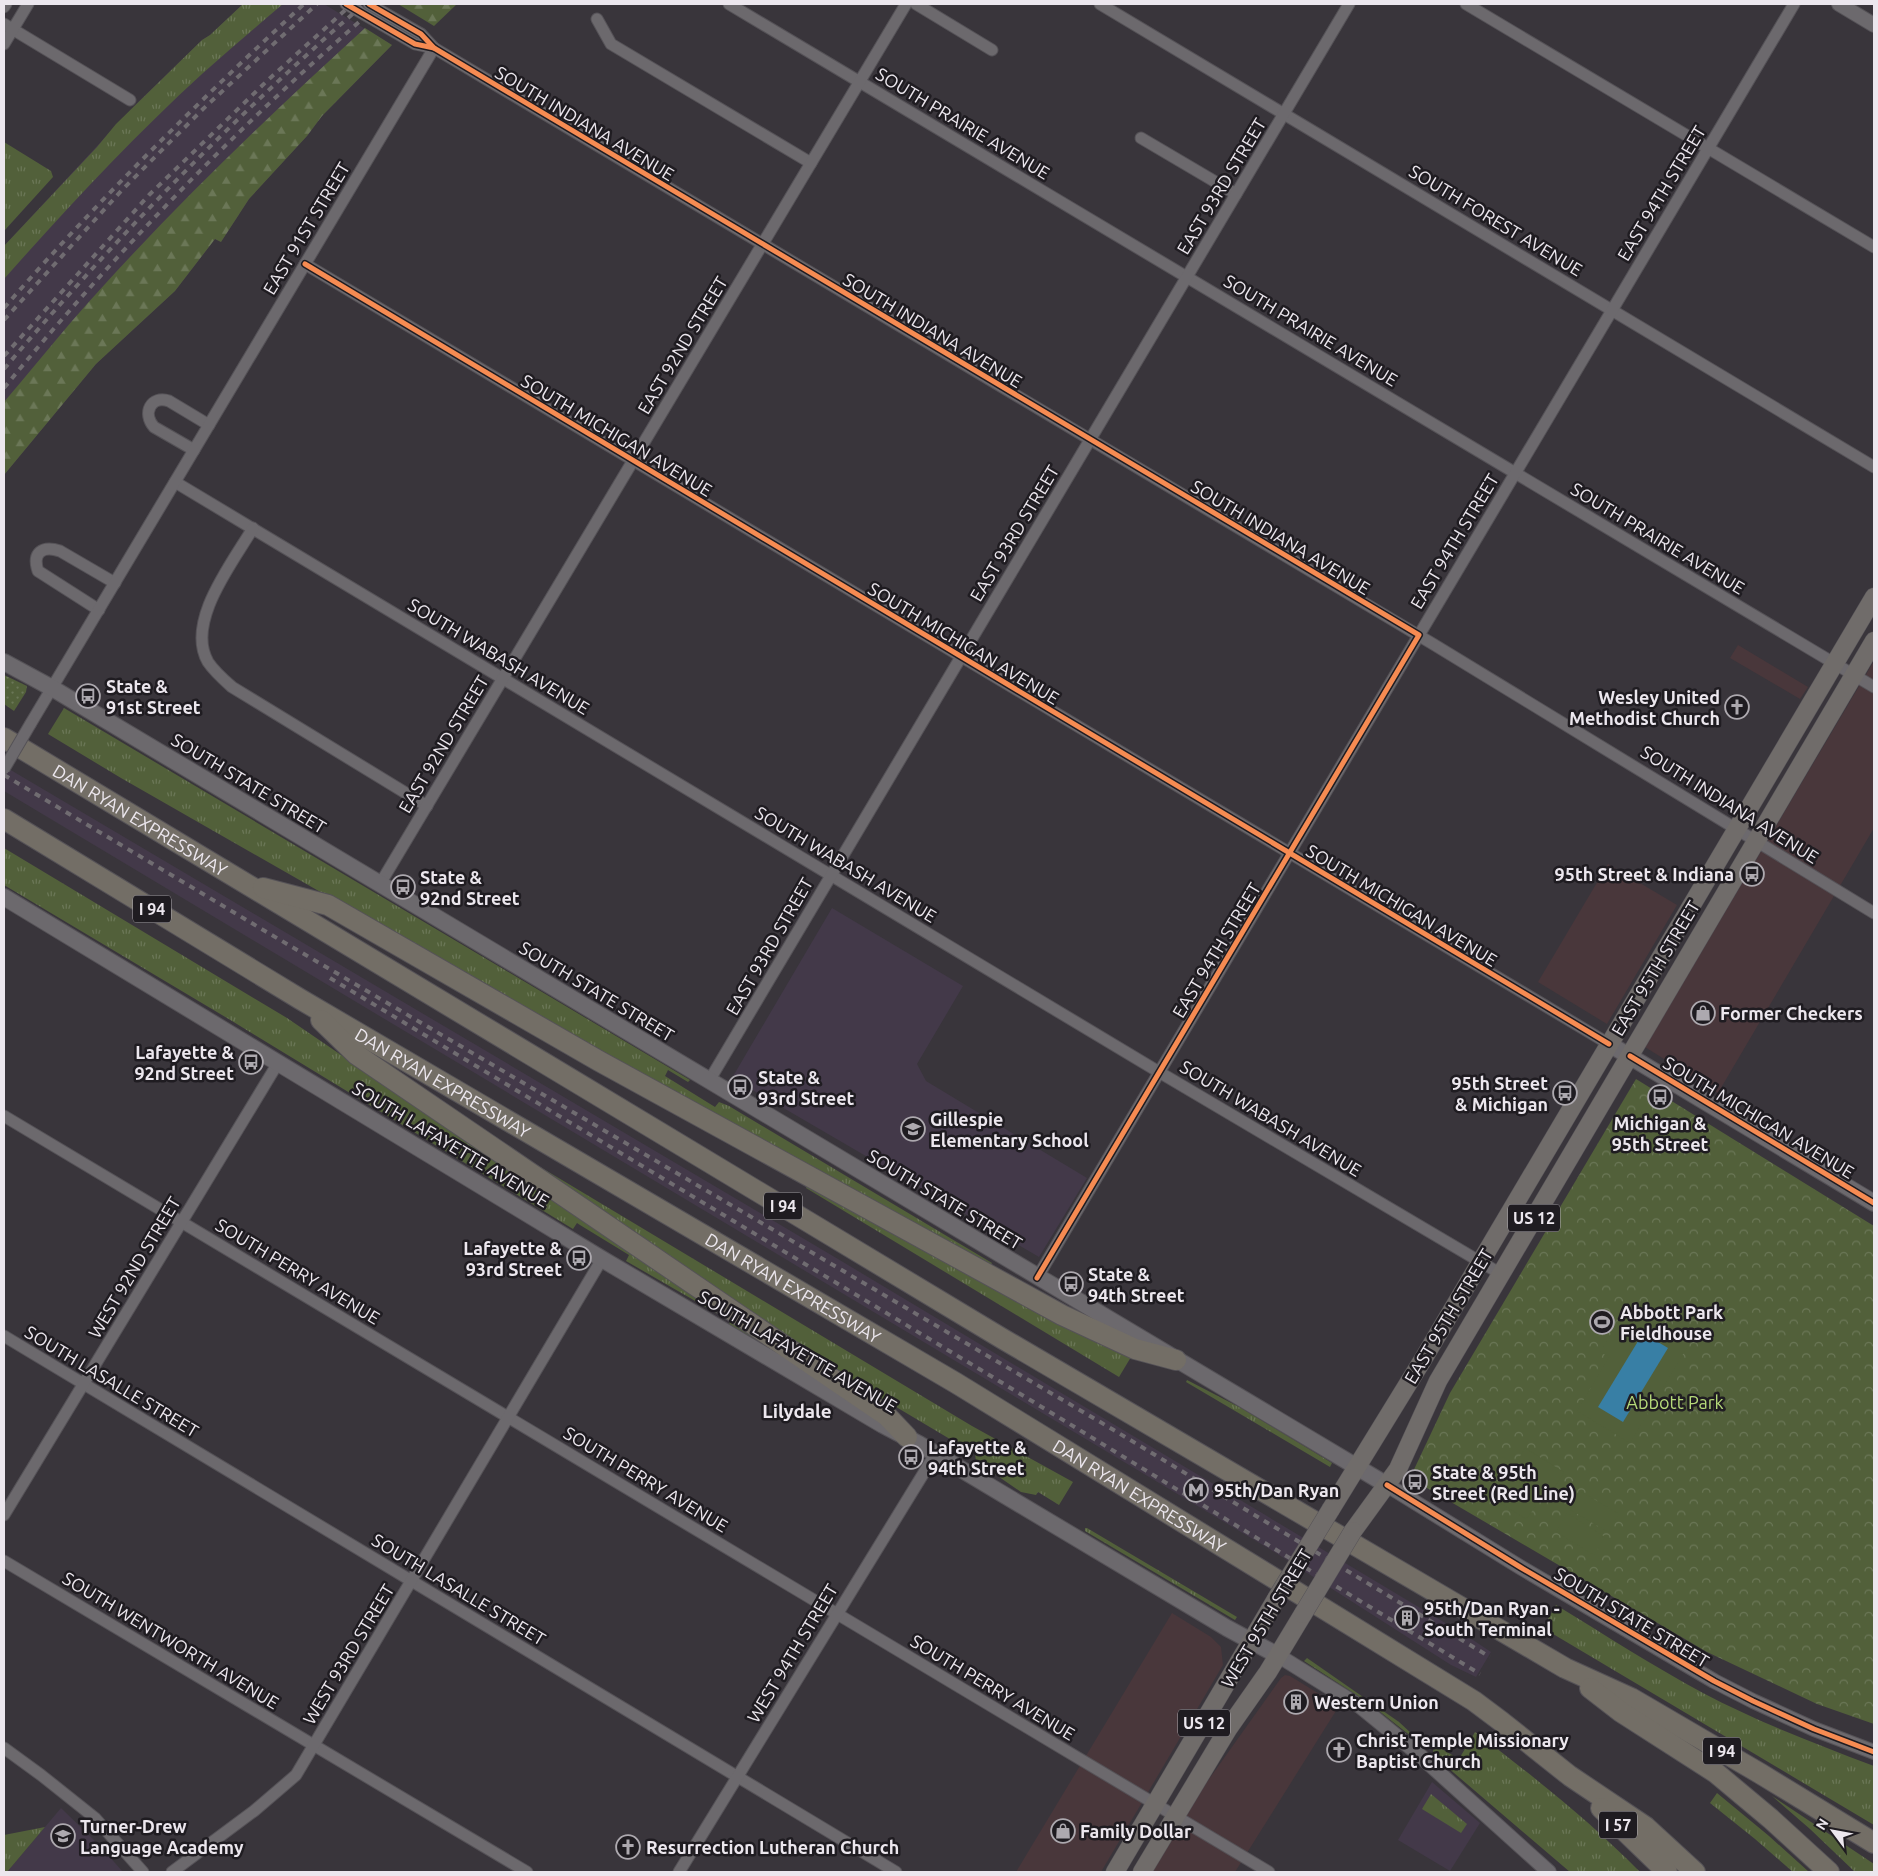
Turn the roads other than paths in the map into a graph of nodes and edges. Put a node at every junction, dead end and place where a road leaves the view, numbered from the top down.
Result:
1 (6, 4) edge
2 (28, 4) edge
3 (346, 4) edge
4 (369, 4) edge
5 (729, 4) edge
6 (906, 4) edge
7 (916, 4) edge
8 (1100, 4) edge
9 (1349, 4) edge
10 (1466, 4) edge
11 (1794, 4) edge
12 (1839, 4) edge
13 (4, 7) edge
14 (597, 19) dead end
15 (1874, 25) edge
16 (8, 26) edge
17 (4, 44) edge
18 (434, 48) junction
19 (992, 50) dead end
20 (860, 81) junction
21 (130, 100) dead end
22 (1284, 113) junction
23 (1141, 138) dead end
24 (1708, 148) junction
25 (811, 163) junction
26 (1236, 194) junction
27 (762, 244) junction
28 (1874, 247) edge
29 (305, 264) junction
30 (1188, 277) junction
31 (1612, 310) junction
32 (208, 425) junction
33 (1090, 440) junction
34 (194, 450) junction
35 (633, 461) junction
36 (1874, 467) edge
37 (1515, 473) junction
38 (175, 482) junction
39 (253, 528) junction
40 (114, 583) junction
41 (1874, 597) edge
42 (99, 610) junction
43 (1419, 636) junction
44 (1874, 641) edge
45 (961, 657) junction
46 (4, 662) edge
47 (1835, 664) junction
48 (1854, 675) junction
49 (503, 679) junction
50 (1874, 687) edge
51 (52, 688) junction
52 (4, 738) edge
53 (4, 769) edge
54 (427, 806) junction
55 (4, 819) edge
56 (1737, 829) junction
57 (1757, 841) junction
58 (1289, 854) junction
59 (831, 875) junction
60 (242, 883) junction
61 (380, 884) junction
62 (4, 897) edge
63 (1874, 912) edge
64 (300, 999) junction
65 (1610, 1044) junction
66 (1630, 1056) junction
67 (278, 1063) junction
68 (1159, 1072) junction
69 (709, 1081) junction
70 (4, 1116) edge
71 (1874, 1203) edge
72 (181, 1222) junction
73 (602, 1259) junction
74 (1481, 1262) junction
75 (1501, 1274) junction
76 (1037, 1278) junction
77 (4, 1336) edge
78 (1176, 1360) junction
79 (83, 1384) junction
80 (508, 1417) junction
81 (907, 1437) junction
82 (936, 1454) junction
83 (1356, 1467) junction
84 (1387, 1485) junction
85 (4, 1515) edge
86 (4, 1561) edge
87 (411, 1581) junction
88 (837, 1613) junction
89 (1252, 1642) junction
90 (1279, 1656) junction
91 (1565, 1668) junction
92 (314, 1746) junction
93 (4, 1748) edge
94 (1874, 1752) edge
95 (1570, 1776) junction
96 (737, 1777) junction
97 (1156, 1804) junction
98 (1175, 1816) junction
99 (1874, 1843) edge
100 (143, 1872) edge
101 (172, 1872) edge
102 (527, 1872) edge
103 (680, 1872) edge
104 (896, 1872) edge
105 (1115, 1872) edge
106 (1142, 1872) edge
107 (1269, 1872) edge
108 (1549, 1872) edge
109 (1667, 1872) edge
110 (1695, 1872) edge
111 (1829, 1872) edge

1 - 13 street
2 - 16 street
3 - 18 street, SOUTH INDIANA AVENUE
4 - 18 street, SOUTH INDIANA AVENUE
5 - 20 street, SOUTH PRAIRIE AVENUE
6 - 20 street, EAST 92ND STREET
7 - 19 street
8 - 22 street, SOUTH FOREST AVENUE
9 - 22 street, EAST 93RD STREET
10 - 24 street
11 - 24 street, EAST 94TH STREET
12 - 15 street
14 - 25 street
16 - 17 street
16 - 21 street
18 - 27 street, SOUTH INDIANA AVENUE
18 - 29 street, EAST 91ST STREET
20 - 25 street, EAST 92ND STREET
20 - 30 street, SOUTH PRAIRIE AVENUE
22 - 26 street, EAST 93RD STREET
22 - 31 street, SOUTH FOREST AVENUE
23 - 26 street
24 - 28 street
24 - 31 street, EAST 94TH STREET
25 - 27 street, EAST 92ND STREET
26 - 30 street, EAST 93RD STREET
27 - 33 street, SOUTH INDIANA AVENUE
27 - 35 street, EAST 92ND STREET
29 - 32 street, EAST 91ST STREET
29 - 35 street, SOUTH MICHIGAN AVENUE
30 - 33 street, EAST 93RD STREET
30 - 37 street, SOUTH PRAIRIE AVENUE
31 - 36 street, SOUTH FOREST AVENUE
31 - 37 street, EAST 94TH STREET
32 - 34 street, EAST 91ST STREET
32 - 34 street
33 - 43 street, SOUTH INDIANA AVENUE
33 - 45 street, EAST 93RD STREET
34 - 38 street, EAST 91ST STREET
35 - 45 street, SOUTH MICHIGAN AVENUE
35 - 49 street, EAST 92ND STREET
37 - 43 street, EAST 94TH STREET
37 - 47 street, SOUTH PRAIRIE AVENUE
38 - 39 street, SOUTH WABASH AVENUE
38 - 40 street, EAST 91ST STREET
39 - 49 street, SOUTH WABASH AVENUE
39 - 54 street
40 - 42 street, EAST 91ST STREET
40 - 42 street
41 - 47 main road, EAST 95TH STREET / US 12
42 - 51 street, EAST 91ST STREET
43 - 56 street, SOUTH INDIANA AVENUE
43 - 58 street, EAST 94TH STREET
44 - 48 main road, EAST 95TH STREET / US 12
45 - 58 street, SOUTH MICHIGAN AVENUE
45 - 59 street, EAST 93RD STREET
46 - 51 main road, SOUTH STATE STREET
47 - 48 street, SOUTH PRAIRIE AVENUE
47 - 56 main road, EAST 95TH STREET / US 12
48 - 50 street, SOUTH PRAIRIE AVENUE
48 - 57 main road, EAST 95TH STREET / US 12
49 - 54 street, EAST 92ND STREET
49 - 59 street, SOUTH WABASH AVENUE
51 - 53 street, EAST 91ST STREET, bridge
51 - 61 main road, SOUTH STATE STREET
52 - 60 highway, DAN RYAN EXPRESSWAY / I 94
54 - 61 street, EAST 92ND STREET
55 - 64 highway, DAN RYAN EXPRESSWAY / I 94
56 - 57 street, SOUTH INDIANA AVENUE
56 - 65 main road, EAST 95TH STREET / US 12
57 - 63 street, SOUTH INDIANA AVENUE
57 - 66 main road, EAST 95TH STREET / US 12
58 - 65 street, SOUTH MICHIGAN AVENUE
58 - 68 street, EAST 94TH STREET
59 - 68 street, SOUTH WABASH AVENUE
59 - 69 street, EAST 93RD STREET
60 - 78 highway
60 - 91 highway, DAN RYAN EXPRESSWAY / I 94
61 - 69 main road, SOUTH STATE STREET
62 - 67 main road, SOUTH LAFAYETTE AVENUE
64 - 81 highway
64 - 95 highway, DAN RYAN EXPRESSWAY / I 94
65 - 66 main road, SOUTH MICHIGAN AVENUE
65 - 74 main road, EAST 95TH STREET / US 12
66 - 71 main road, SOUTH MICHIGAN AVENUE
66 - 75 main road, EAST 95TH STREET / US 12
67 - 72 street, WEST 92ND STREET
67 - 73 main road, SOUTH LAFAYETTE AVENUE
68 - 74 street, SOUTH WABASH AVENUE
68 - 76 street, EAST 94TH STREET
69 - 76 main road, SOUTH STATE STREET
70 - 72 street, SOUTH PERRY AVENUE
72 - 79 street, WEST 92ND STREET
72 - 80 street, SOUTH PERRY AVENUE
73 - 80 street, WEST 93RD STREET
73 - 81 main road, SOUTH LAFAYETTE AVENUE
74 - 75 street, SOUTH WABASH AVENUE
74 - 83 main road, EAST 95TH STREET / US 12
75 - 84 main road, EAST 95TH STREET / US 12
76 - 78 main road, SOUTH STATE STREET
77 - 79 street, SOUTH LASALLE STREET
78 - 83 main road, SOUTH STATE STREET
79 - 85 street, WEST 92ND STREET
79 - 87 street, SOUTH LASALLE STREET
80 - 87 street, WEST 93RD STREET
80 - 88 street, SOUTH PERRY AVENUE
81 - 82 main road, SOUTH LAFAYETTE AVENUE
82 - 88 street, WEST 94TH STREET
82 - 89 main road, SOUTH LAFAYETTE AVENUE
83 - 84 main road, SOUTH STATE STREET
83 - 89 main road, WEST 95TH STREET / US 12, bridge
84 - 90 main road, WEST 95TH STREET / US 12, bridge
84 - 94 street, SOUTH STATE STREET
86 - 92 street, SOUTH WENTWORTH AVENUE
87 - 92 street, WEST 93RD STREET
87 - 96 street, SOUTH LASALLE STREET
88 - 96 street, WEST 94TH STREET
88 - 97 street, SOUTH PERRY AVENUE
89 - 90 main road, SOUTH LAFAYETTE AVENUE
89 - 97 main road, WEST 95TH STREET / US 12
90 - 98 main road, WEST 95TH STREET / US 12
90 - 108 street, SOUTH LAFAYETTE AVENUE
91 - 99 highway, I 94
91 - 111 highway
92 - 101 street, WEST 93RD STREET
92 - 102 street, SOUTH WENTWORTH AVENUE
93 - 100 street
95 - 109 highway, I 57
95 - 110 highway, I 94
96 - 103 street, WEST 94TH STREET
96 - 104 street, SOUTH LASALLE STREET
97 - 98 street, SOUTH PERRY AVENUE
97 - 105 main road, WEST 95TH STREET / US 12
98 - 106 main road, WEST 95TH STREET / US 12
98 - 107 street, SOUTH PERRY AVENUE

